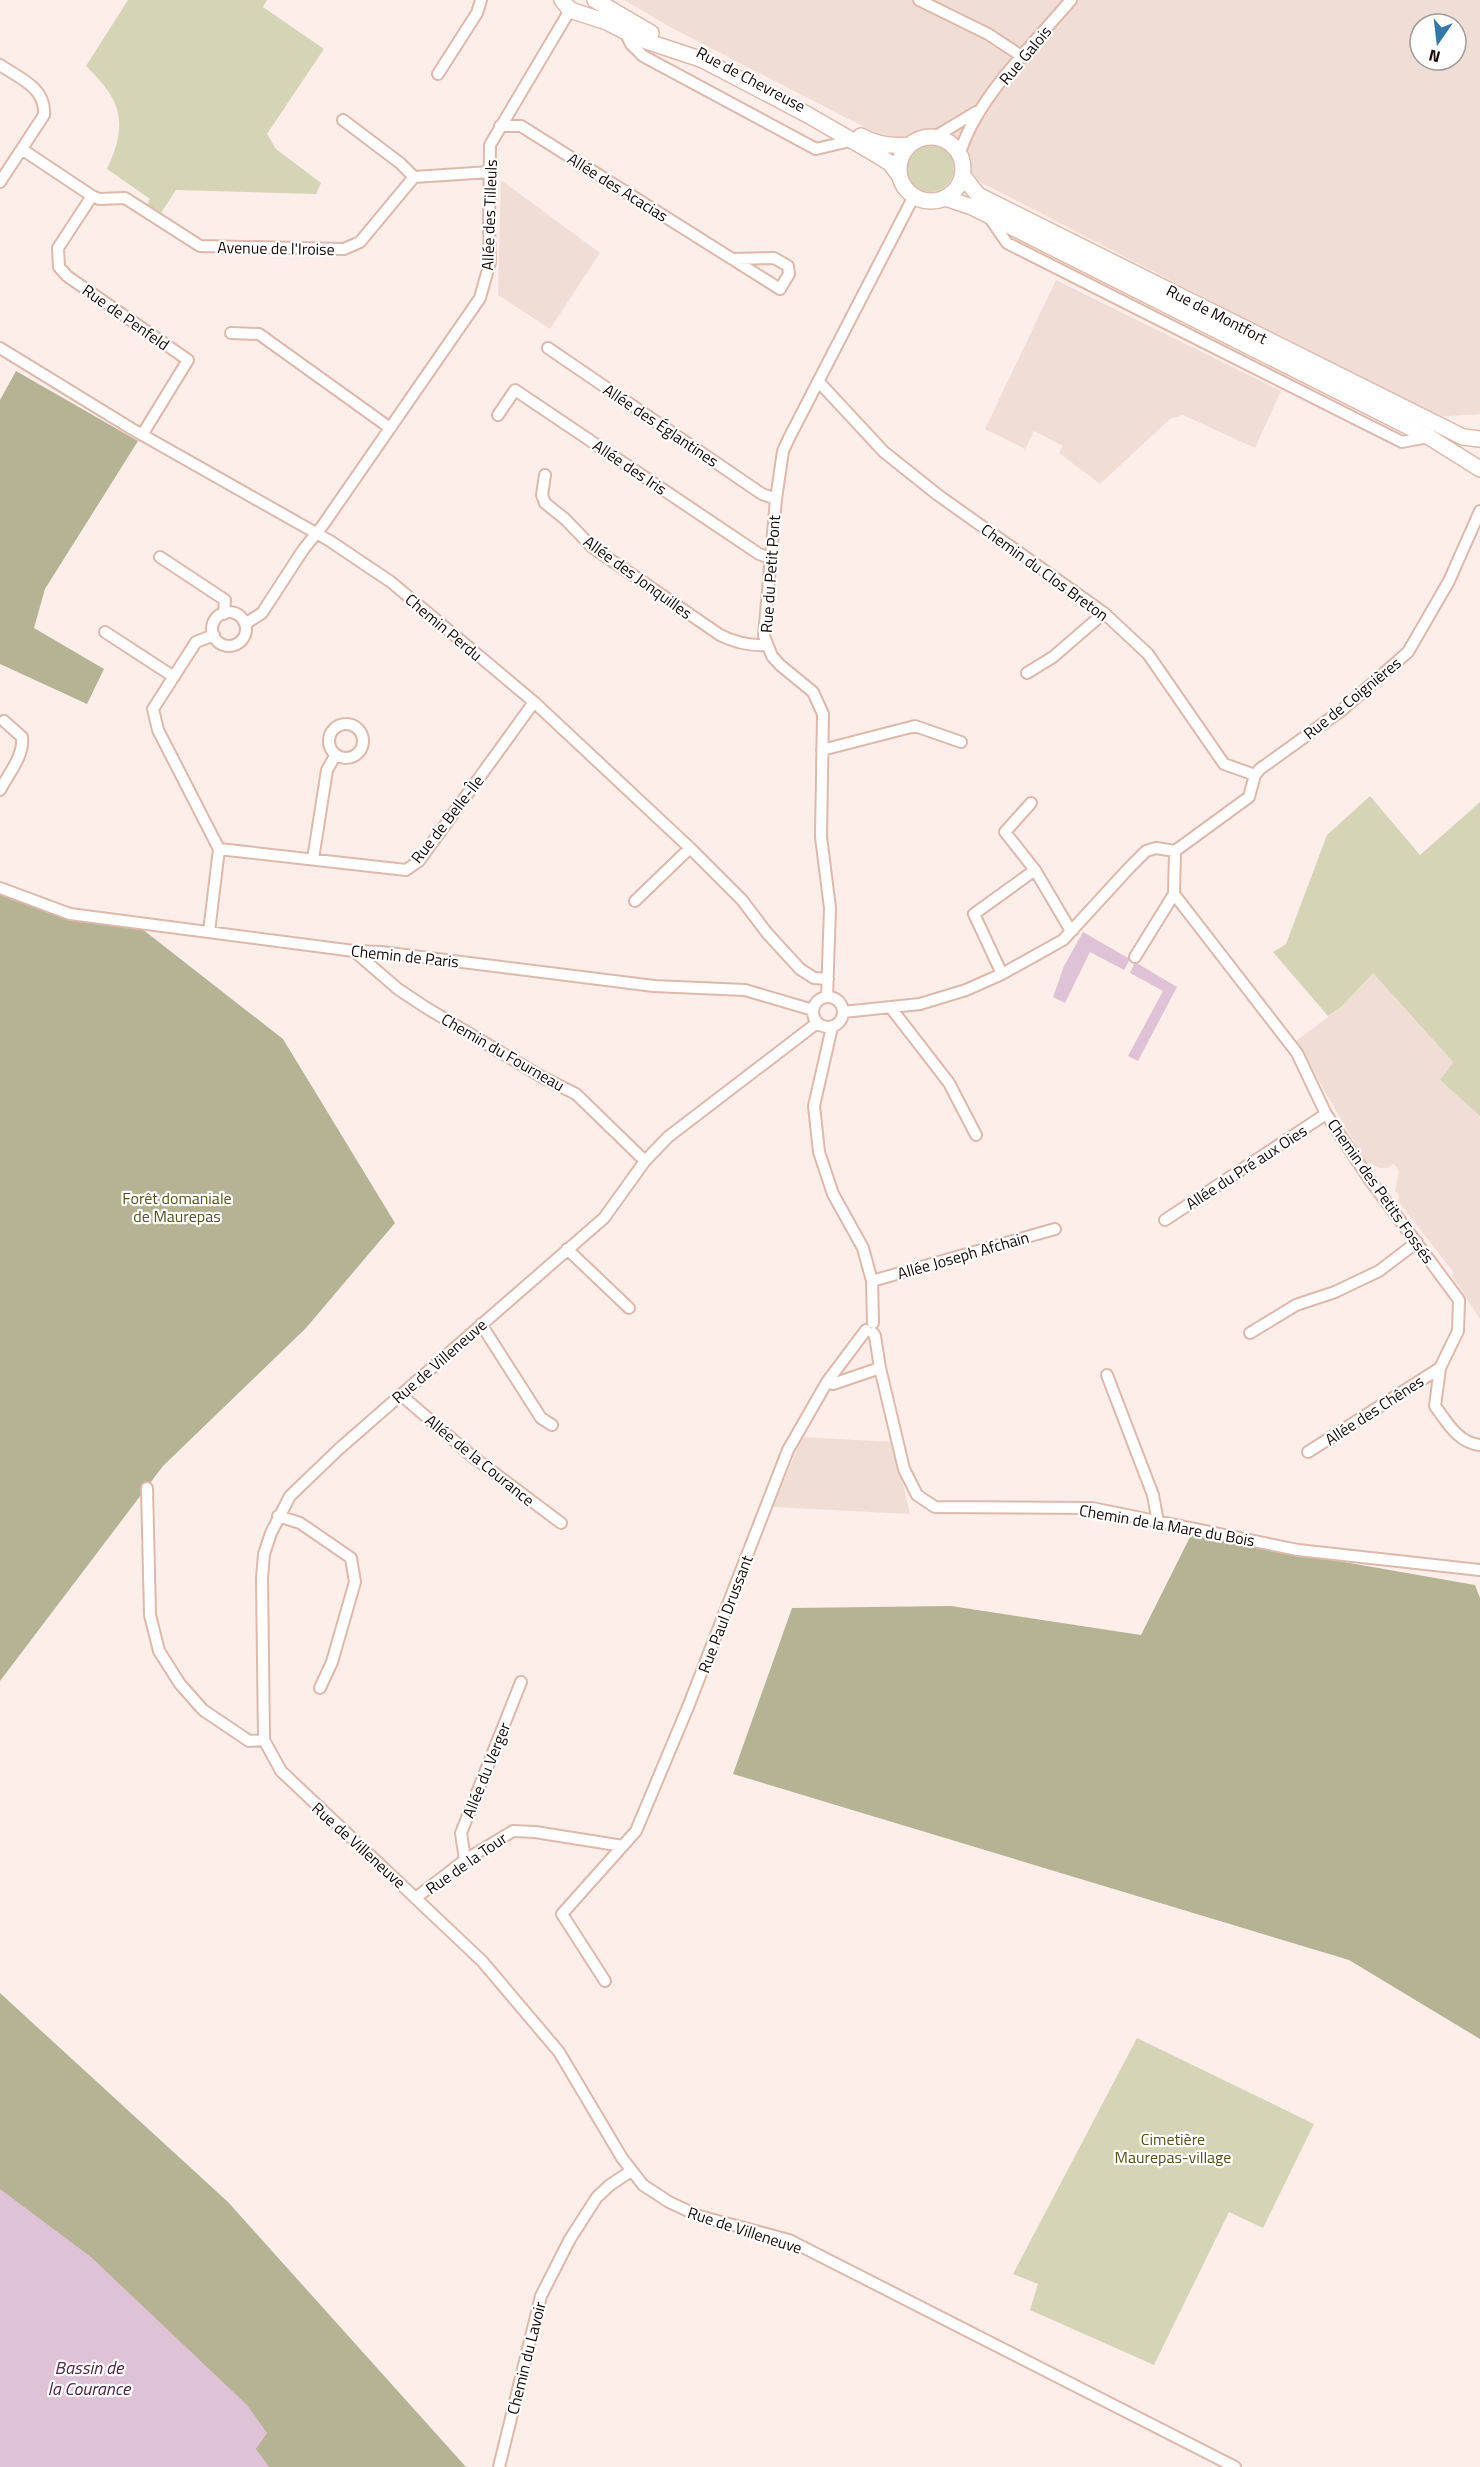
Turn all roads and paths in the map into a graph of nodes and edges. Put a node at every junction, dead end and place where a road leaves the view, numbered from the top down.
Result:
1 (481, 0) edge
2 (590, 0) edge
3 (595, 0) edge
4 (920, 0) edge
5 (1071, 0) edge
6 (570, 7) edge
7 (625, 32) junction
8 (1023, 57) junction
9 (0, 65) edge
10 (438, 74) dead end
11 (979, 110) junction
12 (342, 120) dead end
13 (500, 126) junction
14 (933, 138) junction
15 (850, 141) junction
16 (910, 145) junction
17 (23, 150) junction
18 (959, 156) junction
19 (490, 172) junction
20 (899, 175) junction
21 (962, 175) junction
22 (414, 177) junction
23 (0, 182) edge
24 (92, 196) junction
25 (914, 196) junction
26 (945, 198) junction
27 (732, 259) junction
28 (231, 333) dead end
29 (0, 348) edge
30 (548, 348) dead end
31 (818, 381) junction
32 (498, 415) dead end
33 (390, 428) junction
34 (142, 435) junction
35 (1480, 439) edge
36 (1480, 452) edge
37 (1480, 469) edge
38 (545, 475) dead end
39 (776, 499) junction
40 (1480, 511) edge
41 (316, 534) junction
42 (160, 557) dead end
43 (770, 558) junction
44 (1104, 613) junction
45 (224, 614) junction
46 (245, 624) junction
47 (105, 632) dead end
48 (214, 635) junction
49 (766, 645) junction
50 (1027, 673) dead end
51 (174, 677) junction
52 (534, 702) junction
53 (4, 721) dead end
54 (961, 742) dead end
55 (822, 750) junction
56 (335, 756) dead end
57 (1255, 775) junction
58 (0, 790) edge
59 (1031, 803) dead end
60 (690, 848) junction
61 (219, 849) junction
62 (1175, 851) junction
63 (313, 859) junction
64 (1035, 870) junction
65 (0, 888) edge
66 (1174, 894) junction
67 (635, 901) dead end
68 (1073, 930) junction
69 (209, 933) junction
70 (354, 951) junction
71 (1135, 957) dead end
72 (1002, 974) junction
73 (828, 979) junction
74 (827, 997) junction
75 (891, 1008) junction
76 (813, 1010) junction
77 (843, 1012) junction
78 (818, 1023) junction
79 (832, 1027) junction
80 (1326, 1114) junction
81 (976, 1135) dead end
82 (645, 1161) junction
83 (1166, 1220) dead end
84 (1055, 1229) dead end
85 (1417, 1242) junction
86 (567, 1249) junction
87 (872, 1281) junction
88 (629, 1308) dead end
89 (481, 1324) junction
90 (871, 1329) junction
91 (1250, 1333) dead end
92 (880, 1368) junction
93 (1440, 1368) junction
94 (1107, 1375) dead end
95 (827, 1382) junction
96 (401, 1395) junction
97 (552, 1425) dead end
98 (1477, 1445) edge
99 (1308, 1452) dead end
100 (147, 1488) dead end
101 (278, 1516) junction
102 (1158, 1522) junction
103 (561, 1523) dead end
104 (1480, 1570) edge
105 (521, 1682) dead end
106 (320, 1688) dead end
107 (264, 1740) junction
108 (623, 1845) junction
109 (465, 1860) junction
110 (417, 1898) junction
111 (605, 1981) dead end
112 (631, 2171) junction
113 (499, 2467) edge
114 (1235, 2467) edge

1 - 10 street
2 - 6 street
3 - 16 street, Rue de Chevreuse
4 - 8 street
5 - 8 street, Rue Galois
6 - 7 street, Rue de Chevreuse
6 - 13 street, Allée des Tilleuls
7 - 15 street, Rue de Chevreuse
7 - 15 street, Rue de Chevreuse
8 - 11 street, Rue Galois
9 - 17 street
11 - 14 street, Rue Galois
11 - 18 street, Rue Galois
12 - 22 street
13 - 19 street, Allée des Tilleuls
13 - 27 street, Allée des Acacias
14 - 16 street
14 - 18 street
15 - 20 street, Rue de Chevreuse
16 - 20 street
17 - 23 street
17 - 24 street, Avenue de l'Iroise
18 - 21 street
19 - 22 street
19 - 33 street, Allée des Tilleuls
20 - 25 street
21 - 26 street
21 - 35 street, Rue de Montfort
22 - 24 street, Avenue de l'Iroise
24 - 34 street, Rue de Penfeld
25 - 26 street
25 - 31 street, Rue du Petit Pont
26 - 37 street, Rue de Montfort
27 - 27 street, Allée des Acacias
28 - 33 street
29 - 34 street, Chemin Perdu
30 - 39 street, Allée des Églantines
31 - 39 street, Rue du Petit Pont
31 - 44 street, Chemin du Clos Breton
32 - 43 street, Allée des Iris
33 - 41 street, Allée des Tilleuls
34 - 41 street, Chemin Perdu
36 - 37 street
38 - 49 street, Allée des Jonquilles
39 - 43 street, Rue du Petit Pont
40 - 57 street, Rue de Coignières
41 - 46 street, Allée des Tilleuls
41 - 52 street, Chemin Perdu
42 - 45 street
43 - 49 street, Rue du Petit Pont
44 - 50 street
44 - 57 street, Chemin du Clos Breton
45 - 46 street
45 - 48 street
46 - 48 street
47 - 51 street
48 - 51 street
49 - 55 street, Rue du Petit Pont
51 - 61 street
52 - 60 street, Chemin Perdu
52 - 63 street, Rue de Belle-Île
53 - 58 street
54 - 55 street
55 - 73 street, Rue du Petit Pont
56 - 63 street
57 - 62 street
59 - 64 street
60 - 67 street
60 - 73 street, Chemin Perdu
61 - 63 street, Rue de Belle-Île
61 - 69 street
62 - 66 street
62 - 68 street
64 - 68 street
64 - 72 street
65 - 69 street, Chemin de Paris
66 - 71 street
66 - 80 street, Chemin des Petits Fossés
68 - 72 street
69 - 70 street, Chemin de Paris
70 - 76 street, Chemin de Paris
70 - 82 street, Chemin du Fourneau
72 - 75 street
73 - 74 street, Rue du Petit Pont
74 - 76 street
74 - 77 street
75 - 77 street
75 - 81 street
76 - 78 street
77 - 79 street
78 - 79 street
78 - 82 street, Rue de Villeneuve
79 - 87 street
80 - 83 street, Allée du Pré aux Oies
80 - 85 street, Chemin des Petits Fossés
82 - 86 street, Rue de Villeneuve
84 - 87 street, Allée Joseph Afchain
85 - 91 street
85 - 93 street, Chemin des Petits Fossés
86 - 88 street
86 - 89 street, Rue de Villeneuve
87 - 90 street
89 - 96 street, Rue de Villeneuve
89 - 97 street
90 - 92 street, Chemin de la Mare du Bois
90 - 95 street, Rue Paul Drussant
92 - 95 street
92 - 102 street, Chemin de la Mare du Bois
93 - 98 street, Chemin des Petits Fossés
93 - 99 street, Allée des Chênes
94 - 102 street
95 - 108 street, Rue Paul Drussant
96 - 101 street, Rue de Villeneuve
96 - 103 street, Allée de la Courance
100 - 107 street
101 - 106 street
101 - 107 street, Rue de Villeneuve
102 - 104 street, Chemin de la Mare du Bois
105 - 109 street, Allée du Verger
107 - 110 street, Rue de Villeneuve
108 - 109 street, Rue de la Tour
108 - 111 street, Rue Paul Drussant
109 - 110 street, Rue de la Tour
110 - 112 street, Rue de Villeneuve
112 - 113 street, Chemin du Lavoir
112 - 114 street, Rue de Villeneuve

